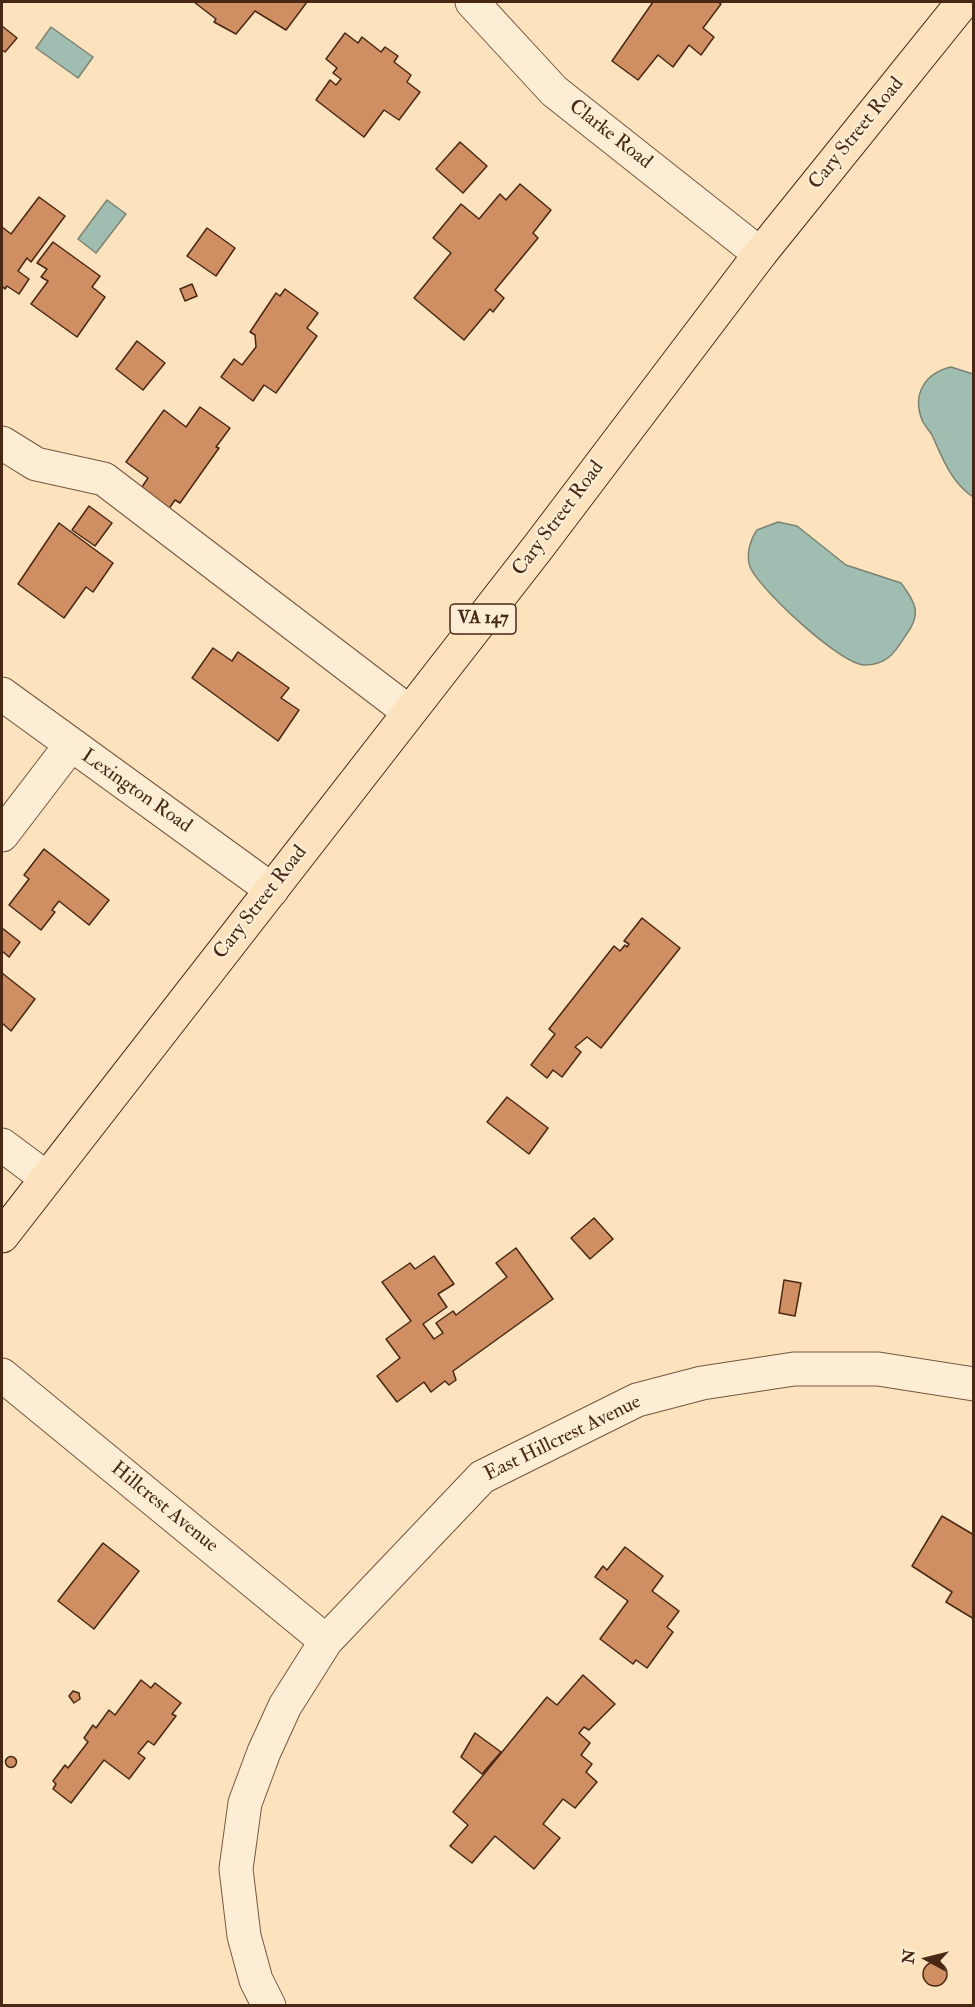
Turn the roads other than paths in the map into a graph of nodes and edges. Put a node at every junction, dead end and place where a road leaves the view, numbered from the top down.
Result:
1 (472, 2) edge
2 (963, 2) edge
3 (760, 254) junction
4 (2, 443) edge
5 (2, 694) edge
6 (409, 712) junction
7 (70, 746) junction
8 (2, 835) edge
9 (272, 890) junction
10 (2, 1145) edge
11 (45, 1176) junction
12 (2, 1236) edge
13 (2, 1375) edge
14 (974, 1383) edge
15 (326, 1641) junction
16 (269, 2006) edge

1 - 3 street, Clarke Road
2 - 3 main road, Cary Street Road / VA 147
3 - 6 main road, Cary Street Road / VA 147
4 - 6 street
5 - 7 street, Lexington Road
6 - 9 main road, Cary Street Road / VA 147
7 - 8 street
7 - 9 street, Lexington Road
9 - 11 main road, Cary Street Road / VA 147
10 - 11 street
11 - 12 main road, Cary Street Road / VA 147
13 - 15 street, Hillcrest Avenue
14 - 15 street, East Hillcrest Avenue
15 - 16 street, East Hillcrest Avenue

